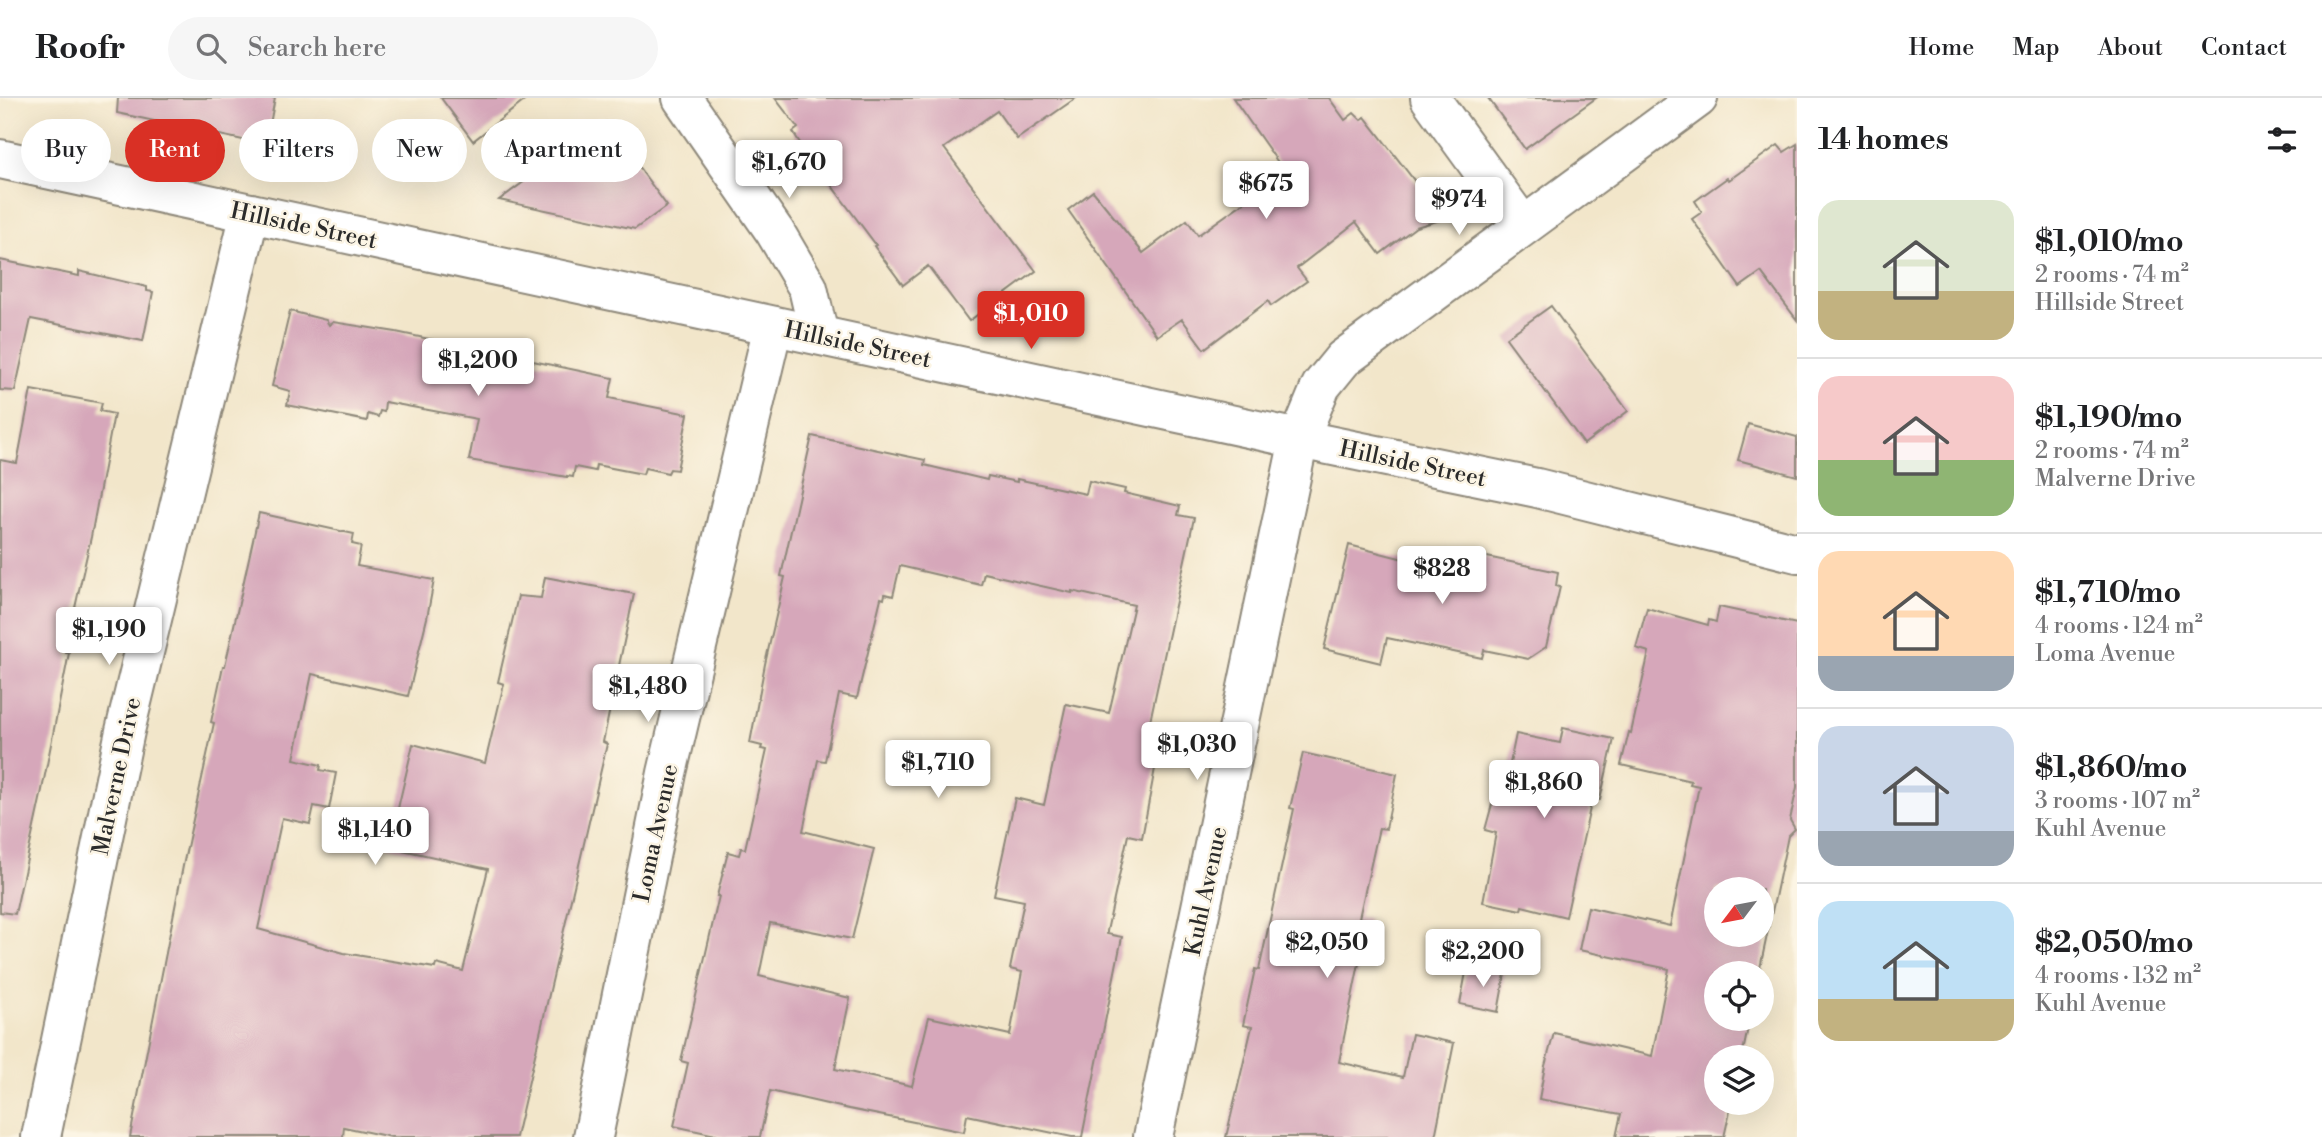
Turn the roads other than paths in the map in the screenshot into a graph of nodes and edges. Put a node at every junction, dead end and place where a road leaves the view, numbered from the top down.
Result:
1 (682, 98) edge
2 (1430, 98) edge
3 (1698, 98) edge
4 (0, 159) edge
5 (250, 213) junction
6 (1523, 226) junction
7 (773, 326) junction
8 (819, 335) junction
9 (1299, 439) junction
10 (1797, 553) edge
11 (41, 1137) edge
12 (593, 1137) edge
13 (1153, 1137) edge

1 - 8 street
2 - 6 street
3 - 6 street, Kuhl Avenue
4 - 5 street, Hillside Street
5 - 7 street, Hillside Street
5 - 11 street, Malverne Drive
6 - 9 street, Kuhl Avenue
7 - 8 street, Hillside Street
7 - 12 street, Loma Avenue
8 - 9 street, Hillside Street
9 - 10 street, Hillside Street
9 - 13 street, Kuhl Avenue

